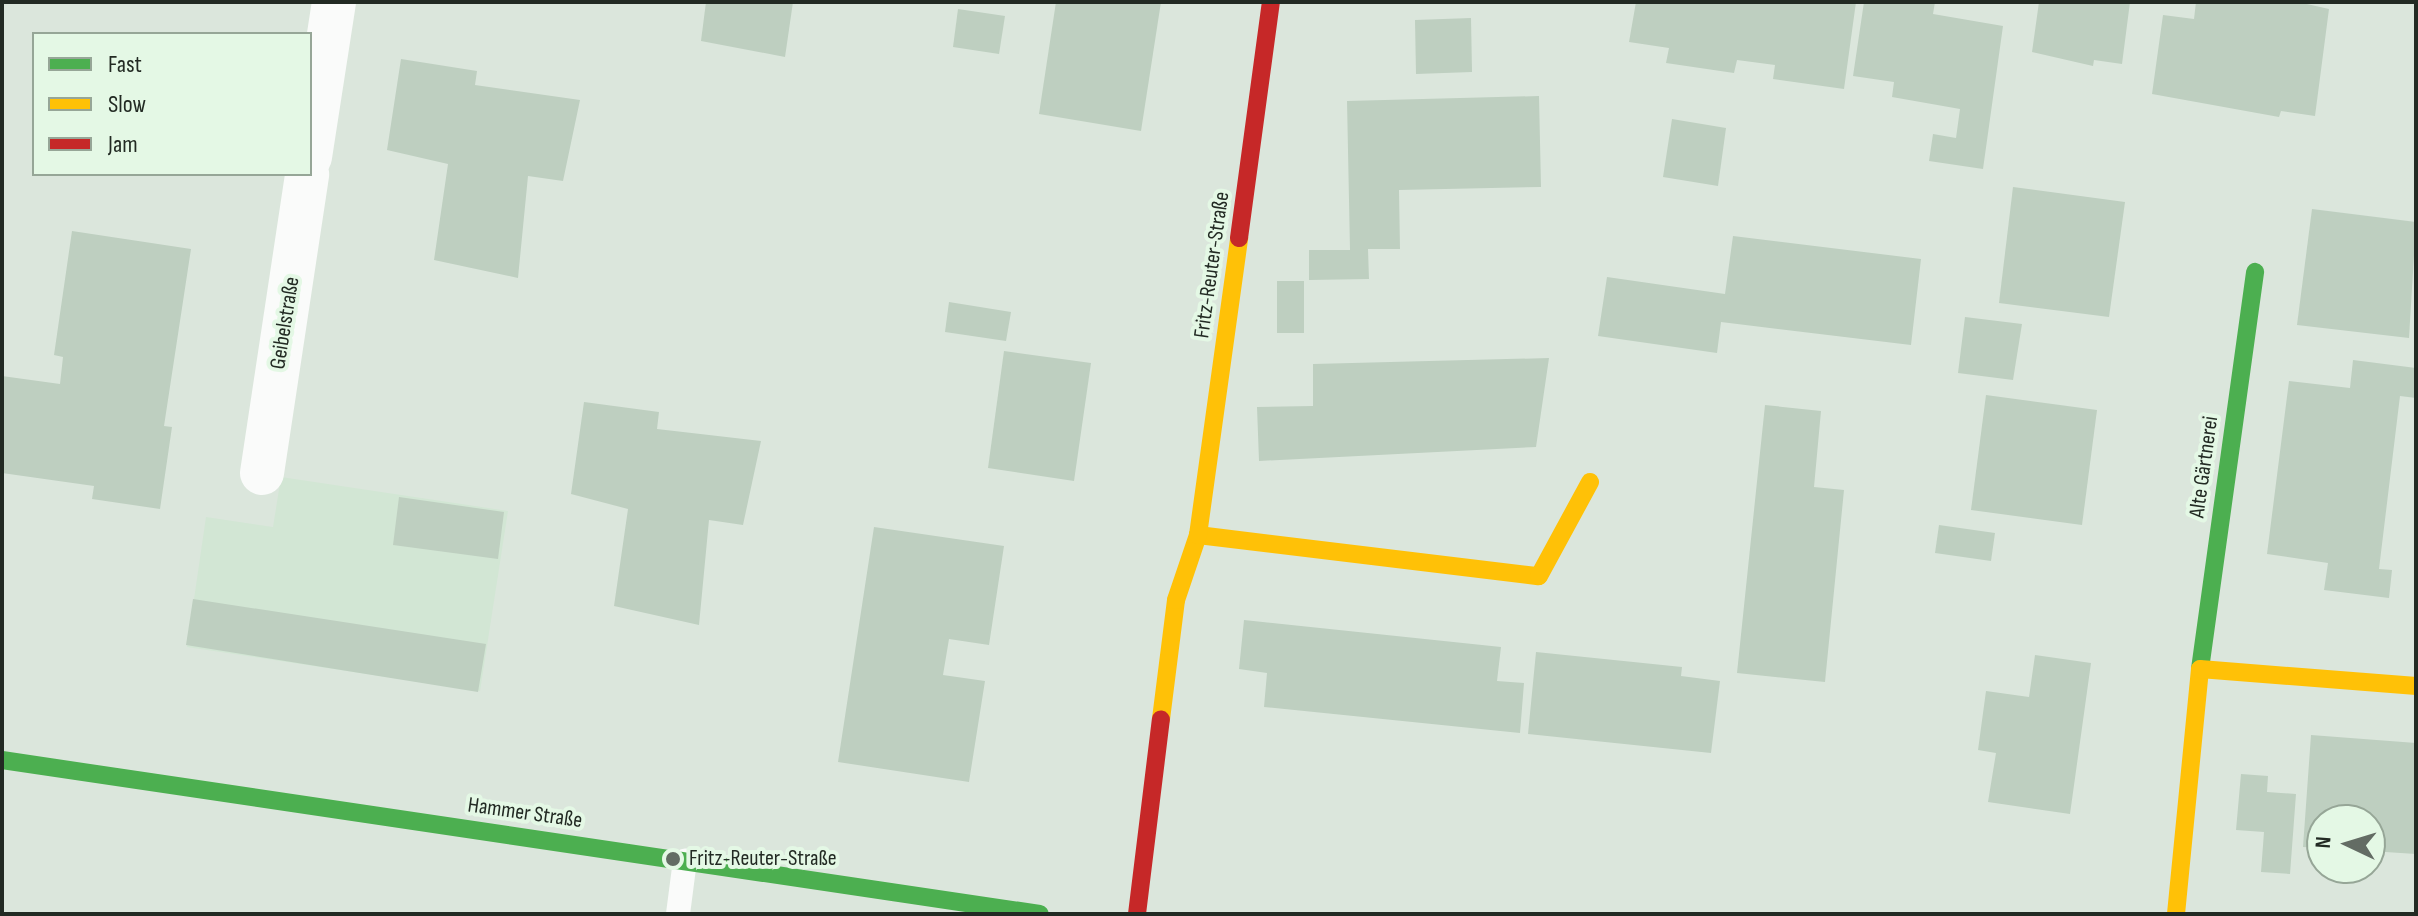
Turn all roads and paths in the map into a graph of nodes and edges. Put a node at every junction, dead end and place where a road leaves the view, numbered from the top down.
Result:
1 (334, 2) edge
2 (1271, 2) edge
3 (312, 144) edge
4 (307, 176) edge
5 (2255, 272) dead end
6 (262, 473) dead end
7 (1590, 482) dead end
8 (1198, 535) junction
9 (2200, 669) junction
10 (2416, 686) edge
11 (2, 760) edge
12 (685, 860) junction
13 (678, 914) edge
14 (1040, 914) edge
15 (1137, 914) edge
16 (2176, 914) edge

1 - 3 street
2 - 8 street, Fritz-Reuter-Straße
4 - 6 street, Geibelstraße
5 - 9 street, Alte Gärtnerei
7 - 8 street
8 - 15 street, Fritz-Reuter-Straße
9 - 10 street
9 - 16 street, Alte Gärtnerei
11 - 12 street, Hammer Straße
12 - 13 lane
12 - 14 street, Hammer Straße

